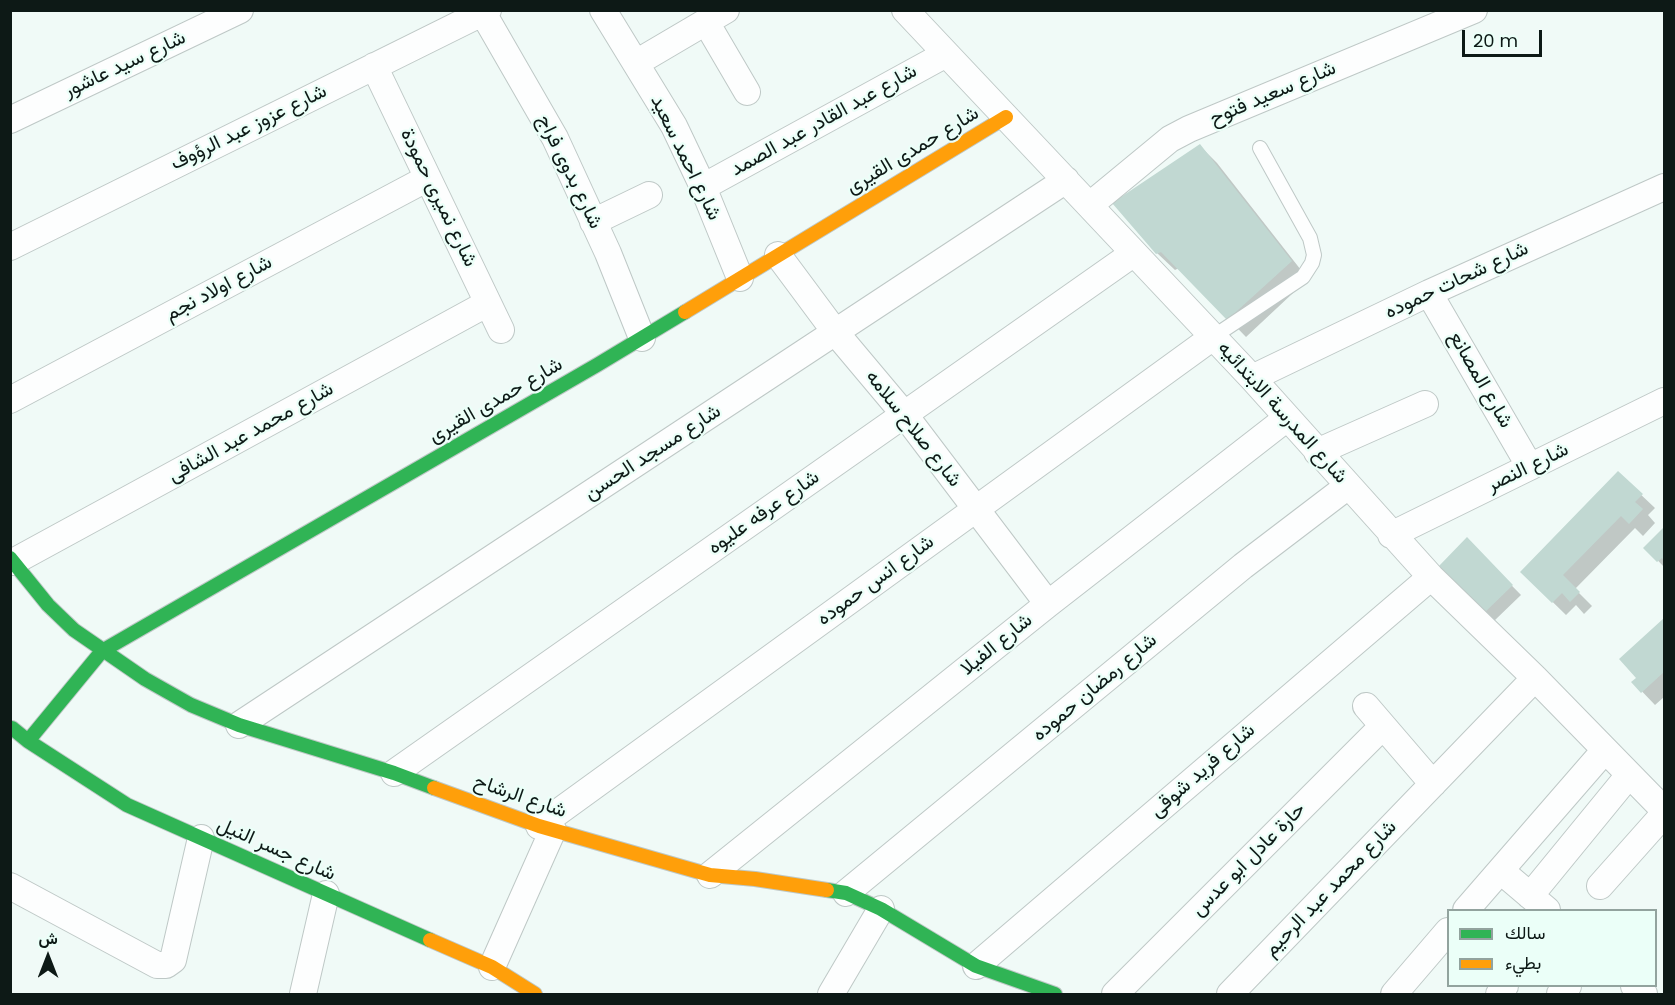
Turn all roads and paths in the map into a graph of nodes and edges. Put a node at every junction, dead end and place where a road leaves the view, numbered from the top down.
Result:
1 (240, 10) edge
2 (603, 10) edge
3 (905, 10) edge
4 (1474, 10) edge
5 (486, 12) edge
6 (716, 16) edge
7 (946, 54) junction
8 (636, 63) junction
9 (374, 66) junction
10 (747, 92) dead end
11 (1006, 117) junction
12 (10, 120) edge
13 (1260, 148) dead end
14 (428, 178) junction
15 (1066, 180) junction
16 (703, 187) junction
17 (1665, 187) edge
18 (649, 195) dead end
19 (1089, 205) junction
20 (593, 222) junction
21 (10, 247) edge
22 (1134, 253) junction
23 (778, 255) junction
24 (740, 278) junction
25 (1429, 293) junction
26 (488, 303) junction
27 (501, 330) dead end
28 (836, 333) junction
29 (1213, 337) junction
30 (642, 338) junction
31 (1252, 378) junction
32 (10, 400) edge
33 (1665, 401) edge
34 (1425, 404) dead end
35 (904, 414) junction
36 (1287, 418) junction
37 (1317, 452) junction
38 (1530, 467) junction
39 (1348, 486) junction
40 (975, 509) junction
41 (1391, 535) junction
42 (12, 560) edge
43 (1431, 577) junction
44 (1048, 604) junction
45 (102, 651) junction
46 (1535, 678) junction
47 (1366, 706) dead end
48 (239, 725) junction
49 (1383, 726) junction
50 (10, 727) edge
51 (28, 741) junction
52 (1605, 750) junction
53 (393, 773) junction
54 (1629, 775) junction
55 (1433, 784) junction
56 (1665, 812) edge
57 (546, 828) junction
58 (201, 838) junction
59 (1501, 871) junction
60 (710, 875) junction
61 (10, 886) edge
62 (1600, 886) dead end
63 (846, 893) junction
64 (326, 894) junction
65 (1538, 903) edge
66 (880, 909) junction
67 (1467, 909) edge
68 (1447, 933) edge
69 (976, 966) junction
70 (492, 967) junction
71 (1002, 985) edge
72 (303, 994) edge
73 (535, 994) edge
74 (831, 994) edge
75 (1055, 994) edge
76 (1115, 994) edge
77 (1230, 994) edge
78 (1394, 994) edge

1 - 12 street, شارع سيد عاشور
2 - 8 street, شارع احمد سعيد
3 - 7 street, شارع المدرسة الابتدائيه
4 - 19 street, شارع سعيد فتوح
5 - 9 street, شارع عزوز عبد الرؤوف
5 - 20 street, شارع بدوى فراج
6 - 8 street
6 - 10 street
7 - 11 street, شارع المدرسة الابتدائيه
7 - 16 street, شارع عبد القادر عبد الصمد
8 - 16 street, شارع احمد سعيد
9 - 14 street, شارع نميرى حمودة
9 - 21 street, شارع عزوز عبد الرؤوف
11 - 15 street, شارع المدرسة الابتدائيه
11 - 23 street, شارع حمدى القيرى
13 - 29 lane
14 - 26 street, شارع نميرى حمودة
14 - 32 street, شارع اولاد نجم
15 - 19 street, شارع المدرسة الابتدائيه
15 - 28 street, شارع مسجد الحسن
16 - 24 street, شارع احمد سعيد
17 - 25 street, شارع شحات حموده
18 - 20 street
19 - 22 street, شارع المدرسة الابتدائيه
20 - 30 street, شارع بدوى فراج
22 - 29 street, شارع المدرسة الابتدائيه
22 - 35 street, شارع عرفه عليوه
23 - 24 street, شارع حمدى القيرى
23 - 28 street, شارع صلاح سلامه
24 - 30 street, شارع حمدى القيرى
25 - 31 street, شارع شحات حموده
25 - 38 street, شارع المصانع
26 - 27 street, شارع نميرى حمودة
26 - 42 street, شارع محمد عبد الشافى
28 - 35 street, شارع صلاح سلامه
28 - 48 street, شارع مسجد الحسن
29 - 31 street, شارع المدرسة الابتدائيه
29 - 40 street, شارع انس حموده
30 - 45 street, شارع حمدى القيرى
31 - 36 street, شارع المدرسة الابتدائيه
33 - 38 street, شارع النصر
34 - 37 street
35 - 40 street, شارع صلاح سلامه
35 - 53 street, شارع عرفه عليوه
36 - 37 street, شارع المدرسة الابتدائيه
36 - 44 street, شارع الفيلا
37 - 39 street, شارع المدرسة الابتدائيه
38 - 41 street, شارع النصر
39 - 41 street, شارع المدرسة الابتدائيه
39 - 63 street, شارع رمضان حموده
40 - 44 street, شارع صلاح سلامه
40 - 57 street, شارع انس حموده
41 - 43 street, شارع المدرسة الابتدائيه
42 - 45 street, شارع الرشاح
43 - 46 street, شارع المدرسة الابتدائيه
43 - 69 street, شارع فريد شوقى
44 - 60 street, شارع الفيلا
45 - 48 street, شارع الرشاح
45 - 51 street, شارع حمدى القيرى
46 - 52 street, شارع المدرسة الابتدائيه
46 - 55 street, شارع محمد عبد الرحيم
47 - 49 street
48 - 53 street, شارع الرشاح
49 - 55 street
49 - 76 street, حارة عادل ابو عدس
50 - 51 street, شارع جسر النيل
51 - 58 street, شارع جسر النيل
52 - 54 street, شارع المدرسة الابتدائيه
52 - 59 street
53 - 57 street, شارع الرشاح
54 - 56 street, شارع المدرسة الابتدائيه
54 - 65 street
55 - 77 street, شارع محمد عبد الرحيم
56 - 62 street
57 - 60 street, شارع الرشاح
57 - 70 street
58 - 61 street
58 - 64 street, شارع جسر النيل
59 - 65 street
59 - 67 street
60 - 63 street, شارع الرشاح
63 - 66 street, شارع الرشاح
64 - 70 street, شارع جسر النيل
64 - 72 street
66 - 69 street, شارع الرشاح
66 - 74 street
68 - 78 street
69 - 71 street, شارع الرشاح
70 - 73 street, شارع جسر النيل
71 - 75 street, شارع الرشاح

